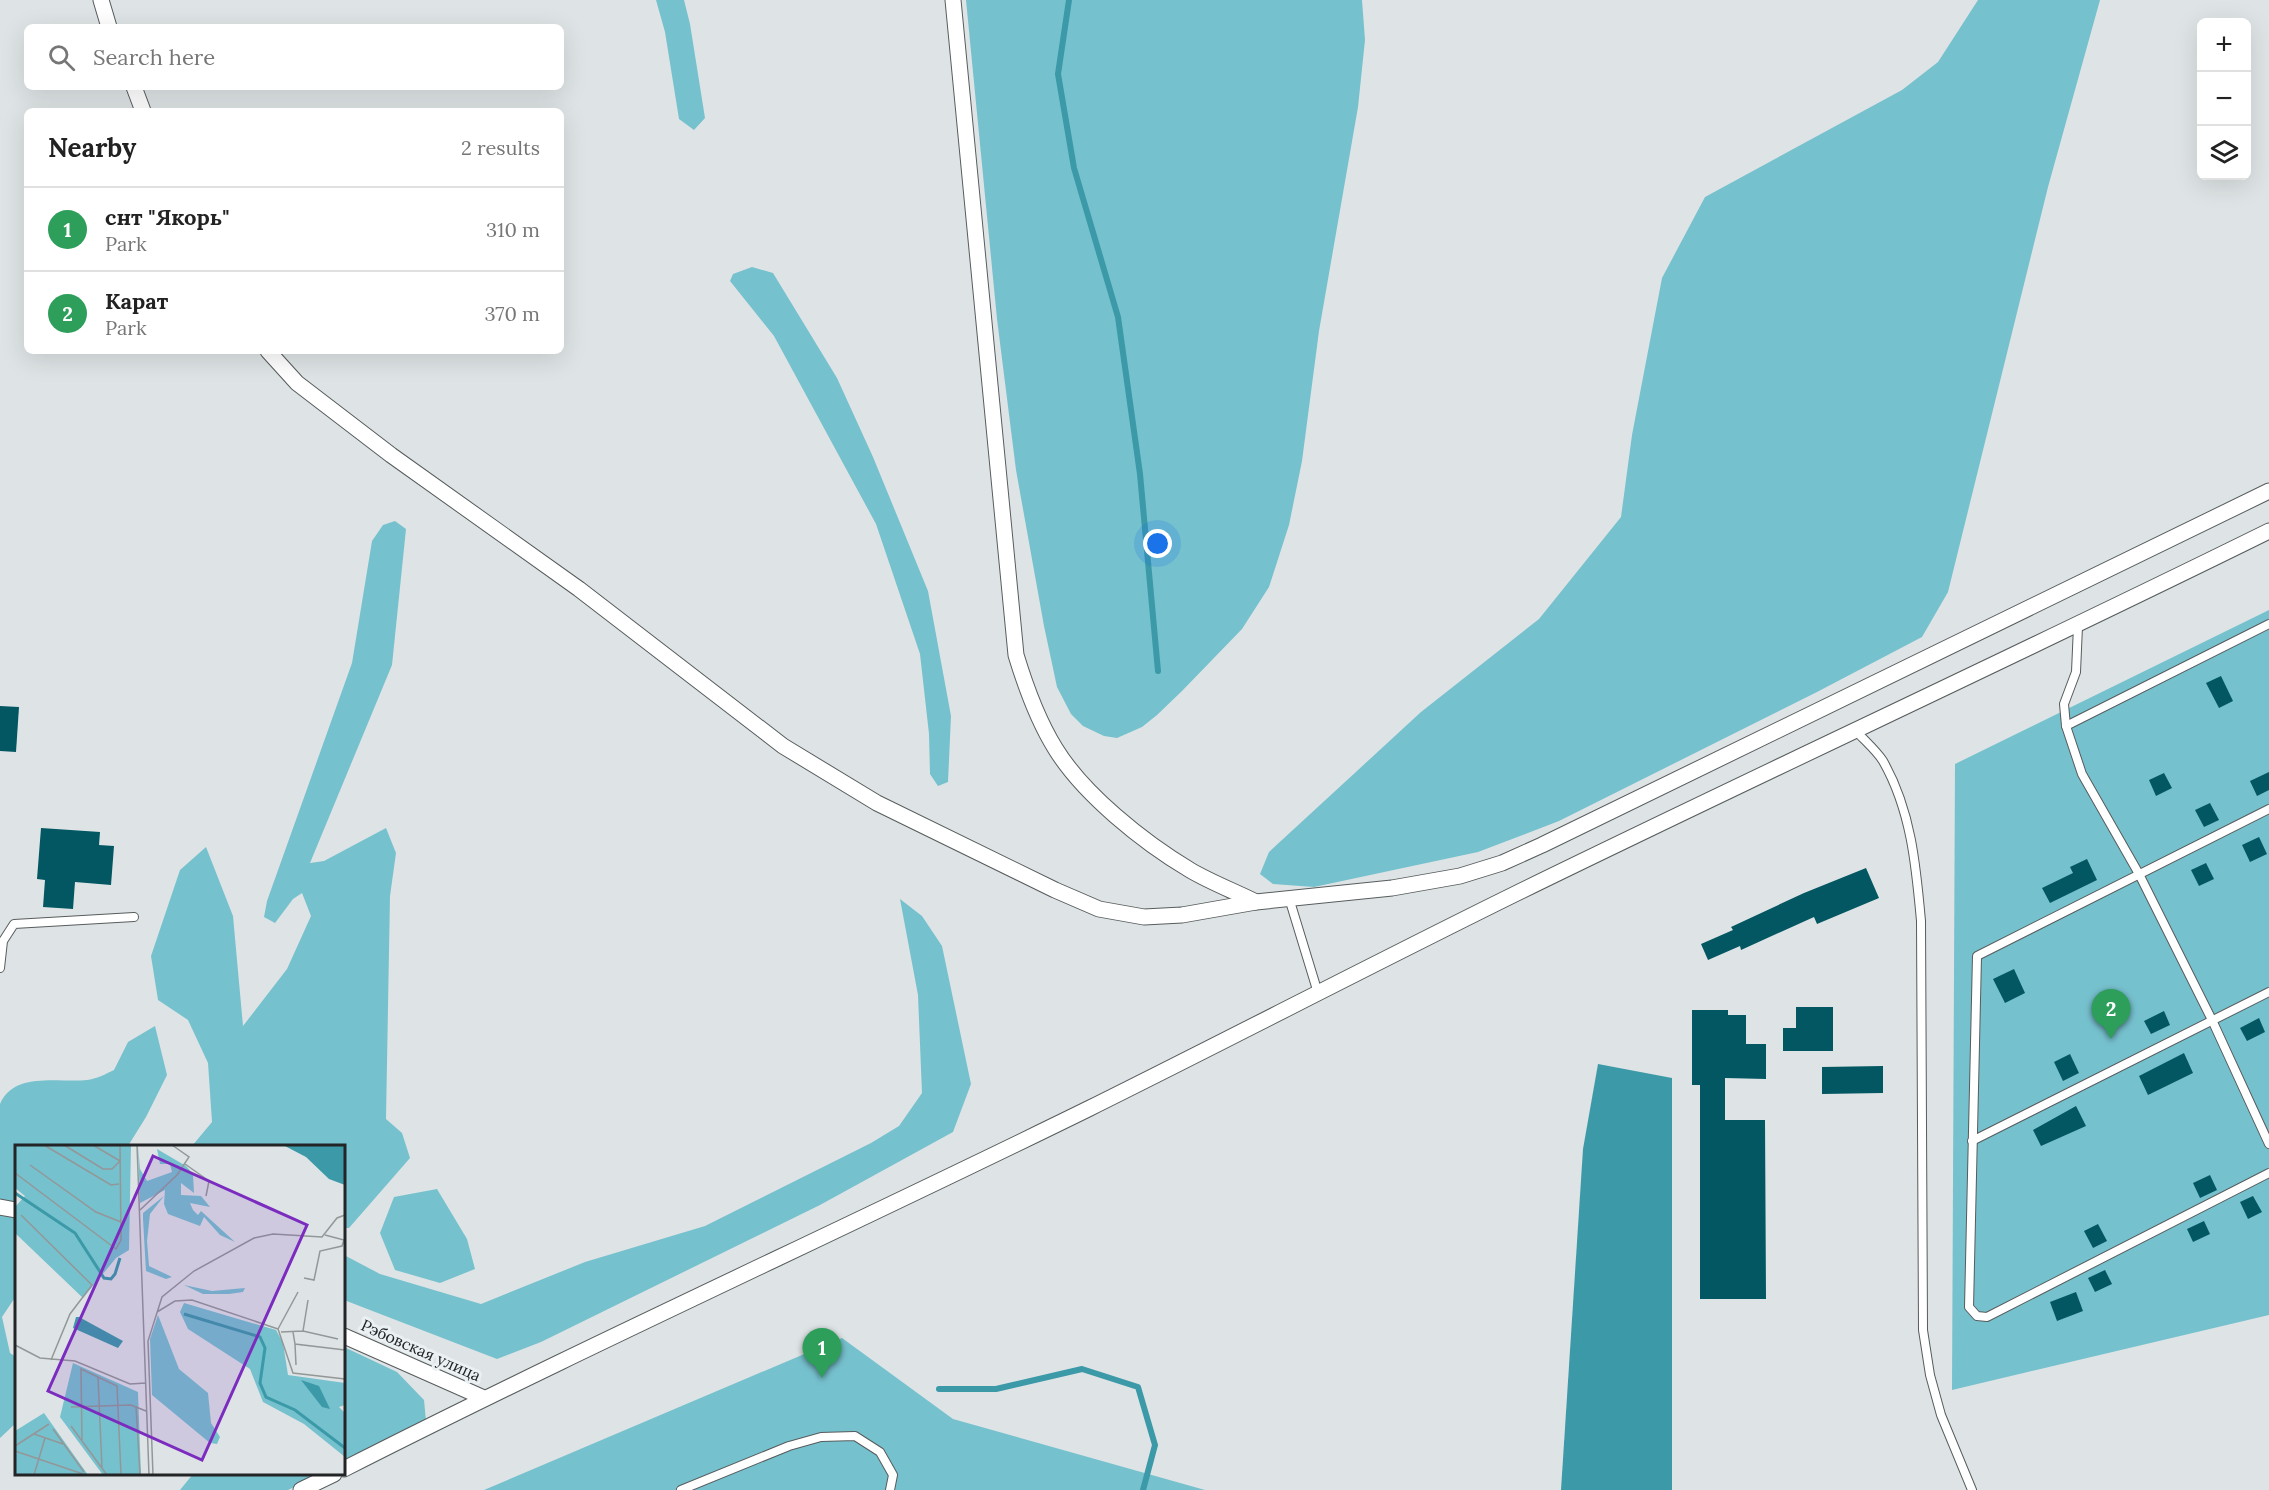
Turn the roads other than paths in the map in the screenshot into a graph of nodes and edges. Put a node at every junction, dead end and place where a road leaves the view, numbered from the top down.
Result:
1 (101, 0) edge
2 (953, 0) edge
3 (108, 24) edge
4 (135, 90) edge
5 (142, 108) edge
6 (271, 354) edge
7 (2269, 491) edge
8 (2269, 531) edge
9 (2269, 624) edge
10 (2078, 626) junction
11 (2066, 726) junction
12 (1855, 730) junction
13 (2269, 809) edge
14 (2139, 874) junction
15 (1289, 898) junction
16 (1256, 902) junction
17 (134, 917) dead end
18 (0, 968) edge
19 (2269, 992) edge
20 (1318, 993) junction
21 (2212, 1020) junction
22 (1972, 1142) junction
23 (2269, 1144) edge
24 (2269, 1173) edge
25 (0, 1206) edge
26 (15, 1210) edge
27 (345, 1336) edge
28 (484, 1398) junction
29 (345, 1468) edge
30 (330, 1475) edge
31 (301, 1490) edge
32 (681, 1490) edge
33 (890, 1490) edge
34 (1972, 1490) edge

1 - 3 street
2 - 16 street
4 - 5 street
6 - 16 street
7 - 15 street
8 - 10 street
9 - 11 lane
10 - 11 lane
10 - 12 street
11 - 14 lane
12 - 20 street
12 - 34 lane
13 - 14 lane
14 - 21 lane
14 - 22 lane
15 - 16 street
15 - 20 lane
17 - 18 lane
19 - 21 lane
20 - 28 street
21 - 22 lane
21 - 23 lane
22 - 24 lane
25 - 26 street
27 - 28 street, Рэбовская улица
28 - 29 street
30 - 31 street
32 - 33 lane

